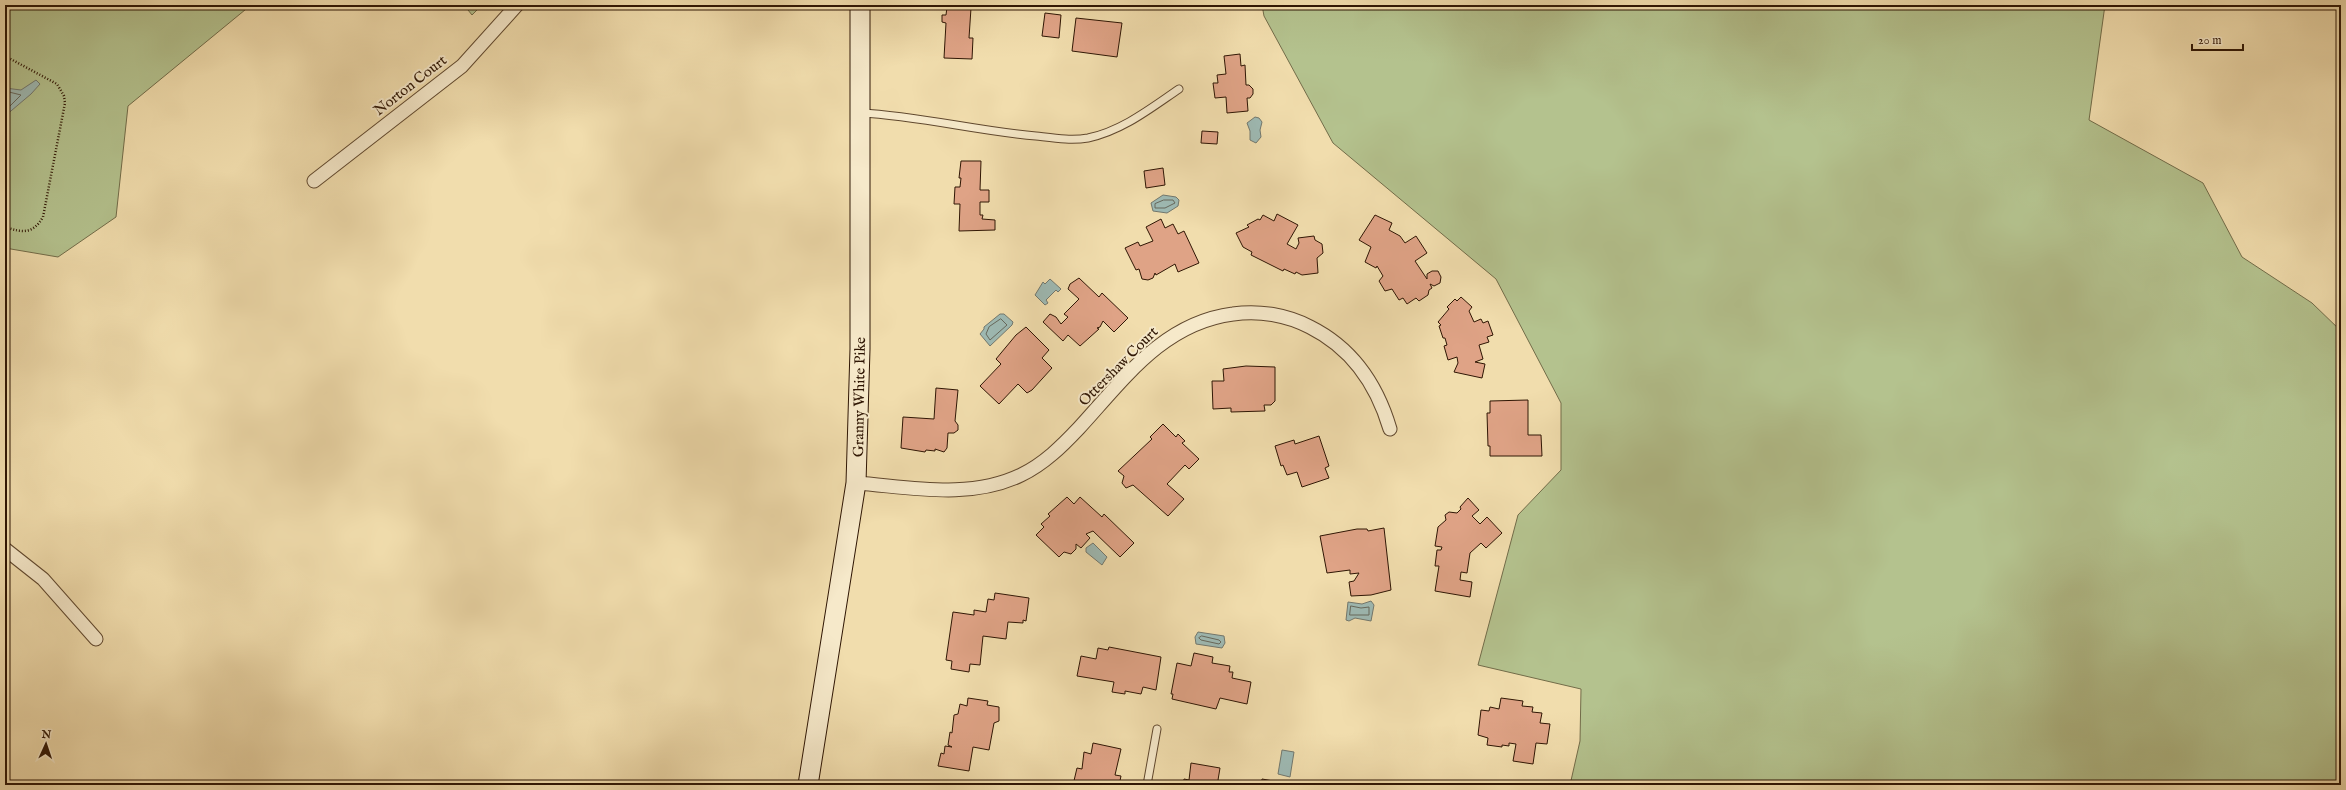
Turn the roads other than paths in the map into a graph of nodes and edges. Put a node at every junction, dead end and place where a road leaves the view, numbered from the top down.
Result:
1 (517, 5) edge
2 (860, 5) edge
3 (1179, 89) dead end
4 (860, 113) junction
5 (314, 181) dead end
6 (1390, 429) dead end
7 (856, 483) junction
8 (5, 549) edge
9 (96, 639) dead end
10 (1157, 729) dead end
11 (808, 785) edge
12 (1147, 785) edge

1 - 5 street, Norton Court
2 - 4 main road, Granny White Pike
3 - 4 lane
4 - 7 main road, Granny White Pike
6 - 7 street, Ottershaw Court
7 - 11 main road, Granny White Pike
8 - 9 street
10 - 12 lane

